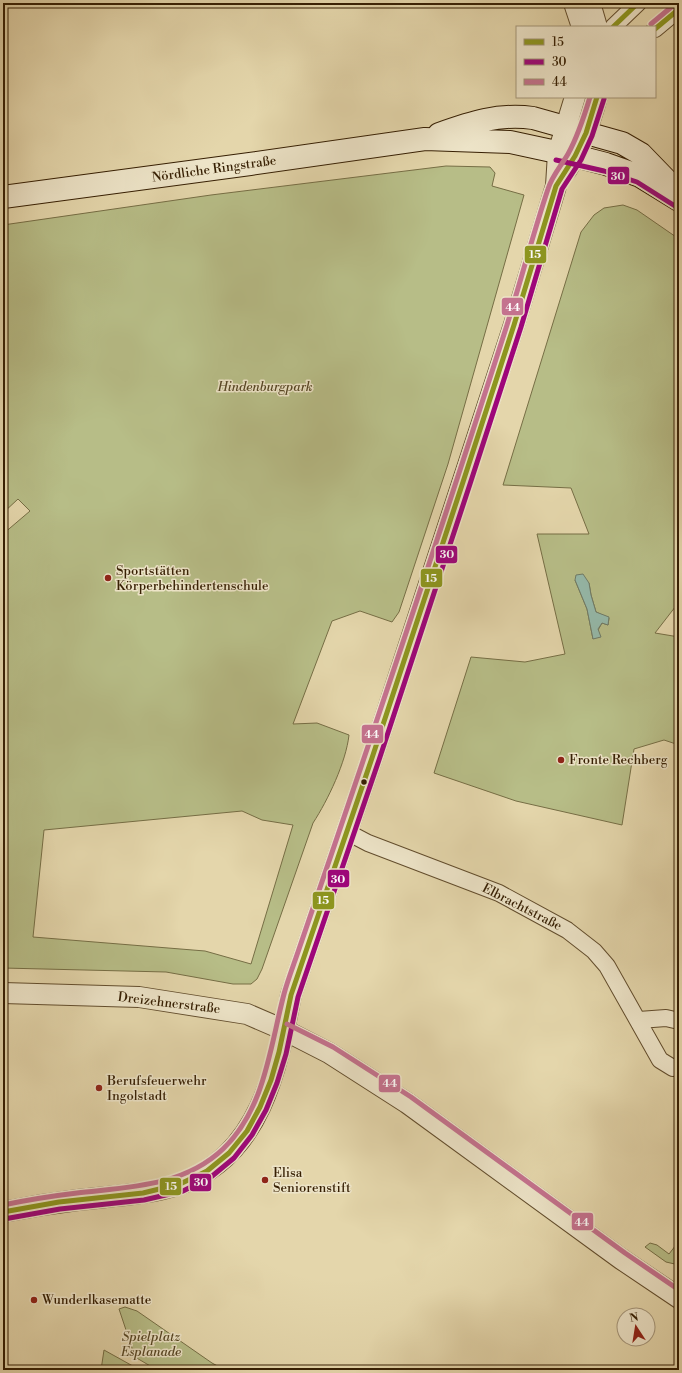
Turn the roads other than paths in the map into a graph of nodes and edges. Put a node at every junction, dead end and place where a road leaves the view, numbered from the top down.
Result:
1 (574, 3) edge
2 (590, 3) edge
3 (638, 3) edge
4 (679, 9) edge
5 (582, 26) edge
6 (597, 26) edge
7 (614, 26) edge
8 (656, 28) edge
9 (575, 98) edge
10 (597, 98) edge
11 (565, 127) junction
12 (586, 133) junction
13 (425, 139) junction
14 (566, 155) junction
15 (679, 195) edge
16 (3, 197) edge
17 (679, 200) edge
18 (347, 832) junction
19 (3, 993) edge
20 (638, 1020) junction
21 (679, 1021) edge
22 (284, 1030) junction
23 (679, 1066) edge
24 (3, 1212) edge
25 (679, 1298) edge

1 - 5 street
2 - 6 street
3 - 7 street
4 - 8 street
9 - 11 street
10 - 12 street
11 - 12 main road, Nördliche Ringstraße
11 - 13 main road, Nördliche Ringstraße
11 - 14 street
12 - 14 street
12 - 15 main road, Nördliche Ringstraße
13 - 14 main road, Nördliche Ringstraße
13 - 16 main road, Nördliche Ringstraße
14 - 17 main road, Nördliche Ringstraße
14 - 18 street
18 - 20 street, Elbrachtstraße
18 - 22 street
19 - 22 street, Dreizehnerstraße
20 - 21 street
20 - 23 street, Elbrachtstraße
22 - 24 street
22 - 25 street, Dreizehnerstraße

